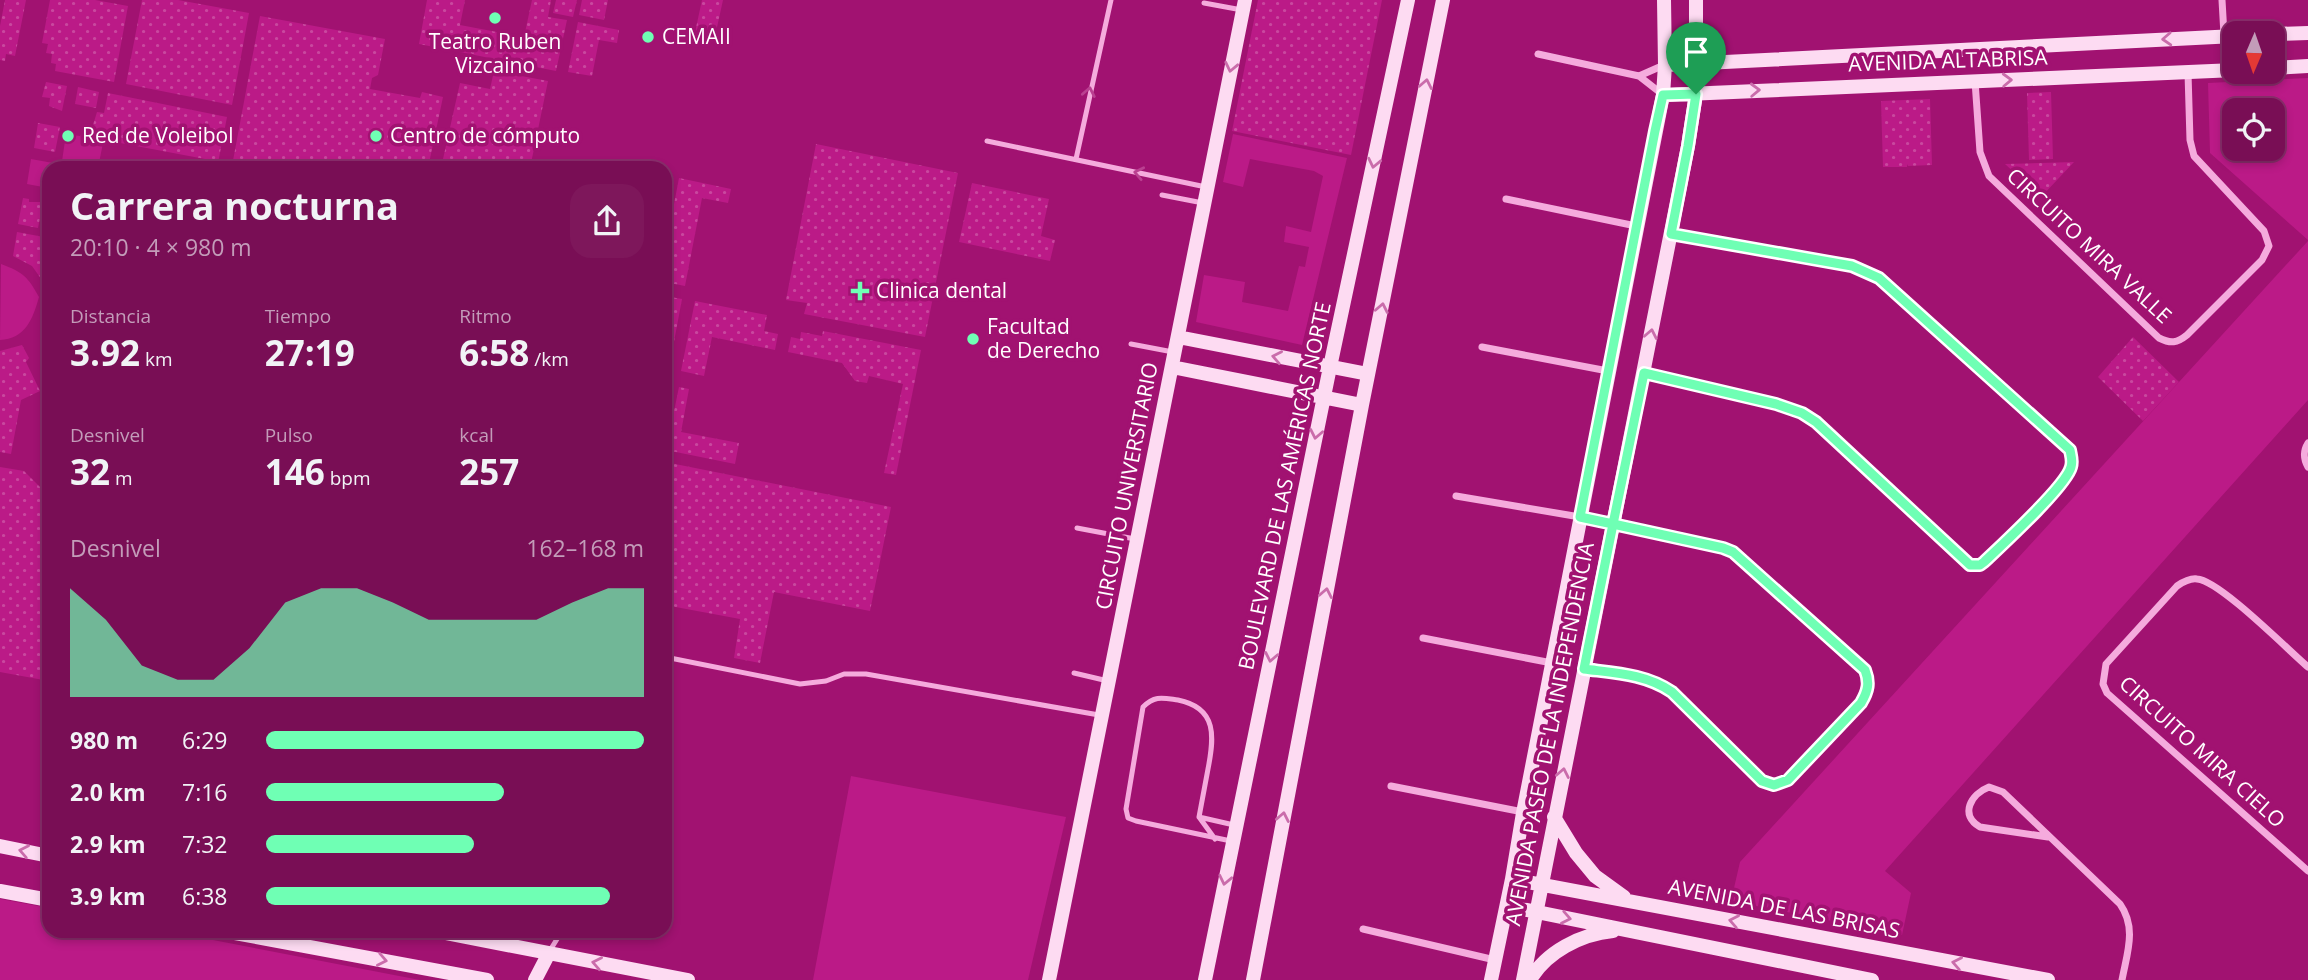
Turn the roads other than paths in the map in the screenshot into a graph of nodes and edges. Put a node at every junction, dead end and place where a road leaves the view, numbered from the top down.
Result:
1 (1111, 0) edge
2 (1408, 0) edge
3 (1443, 0) edge
4 (1664, 0) edge
5 (1696, 0) edge
6 (2222, 0) edge
7 (1204, 3) dead end
8 (1244, 5) edge
9 (2226, 21) edge
10 (2308, 33) edge
11 (2286, 34) edge
12 (2222, 36) edge
13 (1538, 54) dead end
14 (1698, 64) junction
15 (1665, 65) junction
16 (2308, 66) edge
17 (2286, 67) edge
18 (2222, 70) edge
19 (2188, 72) junction
20 (1639, 76) junction
21 (1975, 81) junction
22 (1696, 94) junction
23 (1663, 95) junction
24 (987, 141) dead end
25 (1076, 159) junction
26 (1206, 187) junction
27 (1162, 195) dead end
28 (1506, 199) dead end
29 (1203, 203) junction
30 (1636, 226) junction
31 (1671, 234) junction
32 (1178, 337) junction
33 (1132, 344) dead end
34 (1482, 347) dead end
35 (1174, 360) junction
36 (1330, 367) junction
37 (1608, 372) junction
38 (1644, 373) junction
39 (1368, 374) junction
40 (1324, 397) junction
41 (1362, 405) junction
42 (2308, 443) edge
43 (2308, 467) edge
44 (1456, 496) dead end
45 (1580, 517) junction
46 (1613, 524) junction
47 (1077, 528) dead end
48 (1138, 540) junction
49 (1423, 639) dead end
50 (672, 658) edge
51 (1552, 663) junction
52 (2308, 667) edge
53 (1584, 669) junction
54 (1074, 673) dead end
55 (1109, 682) junction
56 (1102, 716) junction
57 (1391, 786) dead end
58 (1523, 813) junction
59 (1199, 817) junction
60 (1554, 817) junction
61 (1237, 826) junction
62 (2049, 837) junction
63 (1215, 839) junction
64 (1233, 842) junction
65 (0, 846) edge
66 (42, 855) edge
67 (2308, 871) edge
68 (1513, 879) junction
69 (1541, 885) junction
70 (0, 891) edge
71 (42, 899) edge
72 (1628, 900) junction
73 (1507, 906) junction
74 (1536, 912) junction
75 (1363, 929) dead end
76 (1625, 930) junction
77 (262, 938) edge
78 (471, 938) edge
79 (558, 938) edge
80 (549, 953) junction
81 (1495, 960) junction
82 (487, 980) edge
83 (535, 980) edge
84 (688, 980) edge
85 (1049, 980) edge
86 (1205, 980) edge
87 (1252, 980) edge
88 (1491, 980) edge
89 (1523, 980) edge
90 (1530, 980) edge
91 (1872, 980) edge
92 (2048, 980) edge
93 (2122, 980) edge

25 -> 1 lane
2 -> 36 street, BOULEVARD DE LAS AMÉRICAS NORTE
39 -> 3 street
4 - 15 street, AVENIDA PASEO DE LA INDEPENDENCIA
5 - 14 street, AVENIDA PASEO DE LA INDEPENDENCIA
6 - 9 street
7 - 8 lane
8 -> 26 street, CIRCUITO UNIVERSITARIO
10 - 11 street
12 -> 14 street, AVENIDA ALTABRISA
13 - 20 street
14 - 15 street, AVENIDA ALTABRISA
14 - 22 street, AVENIDA PASEO DE LA INDEPENDENCIA
15 - 20 street
15 - 23 street, AVENIDA PASEO DE LA INDEPENDENCIA
16 - 17 street
18 - 19 street, AVENIDA ALTABRISA
21 -> 19 street, AVENIDA ALTABRISA
19 - 21 street, CIRCUITO MIRA VALLE
20 - 23 street
22 -> 21 street, AVENIDA ALTABRISA
22 - 23 street, AVENIDA ALTABRISA
22 - 31 street, AVENIDA PASEO DE LA INDEPENDENCIA
23 - 30 street, AVENIDA PASEO DE LA INDEPENDENCIA
24 - 25 lane
26 -> 25 lane
26 - 29 street, CIRCUITO UNIVERSITARIO
27 - 29 lane
28 - 30 street
29 - 32 street, CIRCUITO UNIVERSITARIO
30 - 37 street, AVENIDA PASEO DE LA INDEPENDENCIA
38 -> 31 street, AVENIDA PASEO DE LA INDEPENDENCIA
31 - 38 street
32 - 35 street, CIRCUITO UNIVERSITARIO
36 -> 32 street
33 - 35 lane
34 - 37 street
35 - 40 street
35 - 48 street, CIRCUITO UNIVERSITARIO
36 - 39 street
36 - 40 street, BOULEVARD DE LAS AMÉRICAS NORTE
37 - 45 street, AVENIDA PASEO DE LA INDEPENDENCIA
38 - 46 street, AVENIDA PASEO DE LA INDEPENDENCIA
39 - 41 street
40 - 41 street
40 -> 61 street, BOULEVARD DE LAS AMÉRICAS NORTE
87 -> 41 street
42 - 43 street
44 - 45 street
45 - 46 street
45 - 51 street, AVENIDA PASEO DE LA INDEPENDENCIA
46 - 53 street, AVENIDA PASEO DE LA INDEPENDENCIA
46 - 53 street
47 - 48 lane
48 - 55 street, CIRCUITO UNIVERSITARIO
49 - 51 street
50 - 56 lane
51 - 58 street, AVENIDA PASEO DE LA INDEPENDENCIA
52 - 67 street, CIRCUITO MIRA CIELO
60 -> 53 street, AVENIDA PASEO DE LA INDEPENDENCIA
54 - 55 lane
55 - 56 street, CIRCUITO UNIVERSITARIO
56 - 85 street, CIRCUITO UNIVERSITARIO
57 - 58 street
58 - 68 street, AVENIDA PASEO DE LA INDEPENDENCIA
59 - 61 lane
59 - 63 lane
59 - 63 lane
60 - 69 street, AVENIDA PASEO DE LA INDEPENDENCIA
60 - 72 street
61 - 64 street, BOULEVARD DE LAS AMÉRICAS NORTE
62 - 62 street
62 - 93 street
63 - 64 lane
64 -> 86 street, BOULEVARD DE LAS AMÉRICAS NORTE
66 -> 65 street
68 - 69 street, AVENIDA DE LAS BRISAS
68 - 73 street, AVENIDA PASEO DE LA INDEPENDENCIA
69 - 72 street, AVENIDA DE LAS BRISAS
69 - 74 street, AVENIDA PASEO DE LA INDEPENDENCIA
70 - 71 street
92 -> 72 street, AVENIDA DE LAS BRISAS
73 - 74 street
73 - 81 street, AVENIDA PASEO DE LA INDEPENDENCIA
74 -> 76 street
74 - 89 street, AVENIDA PASEO DE LA INDEPENDENCIA
75 - 81 street
76 - 90 street
76 - 91 street
77 -> 82 street
78 - 80 street
79 - 80 lane
80 - 83 street
84 -> 80 street
81 - 88 street, AVENIDA PASEO DE LA INDEPENDENCIA

